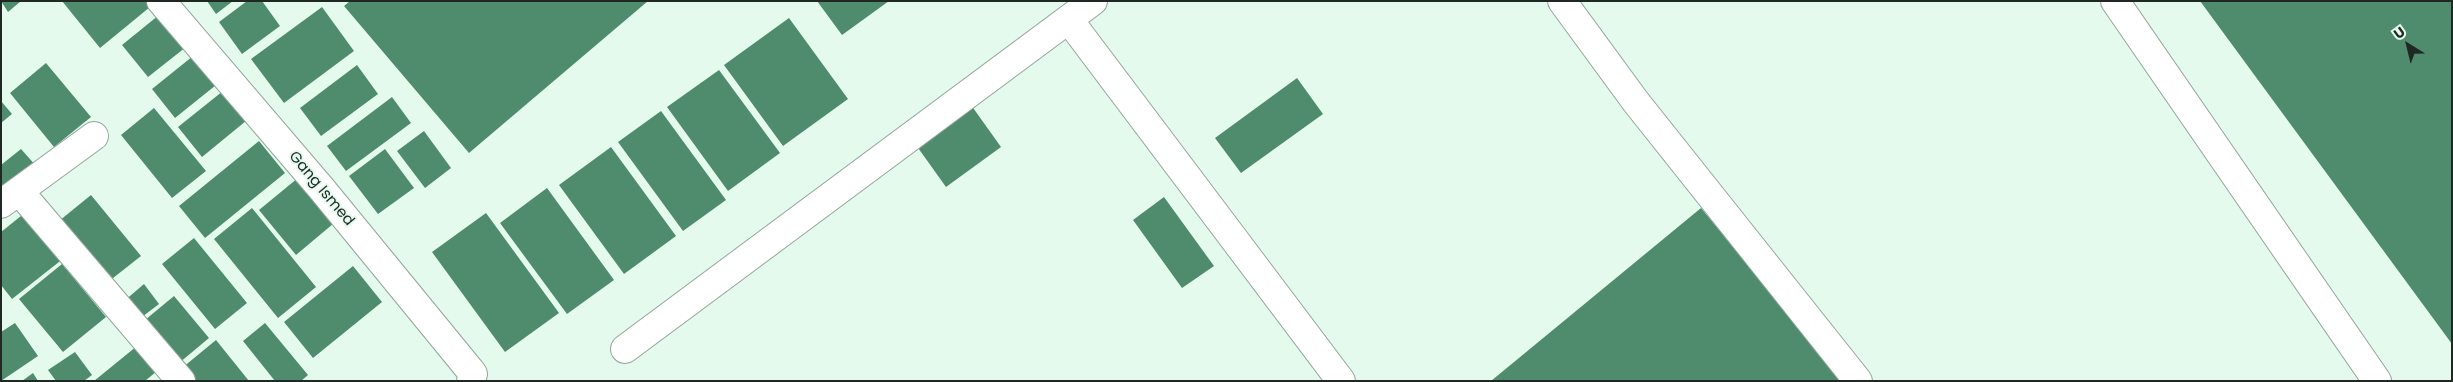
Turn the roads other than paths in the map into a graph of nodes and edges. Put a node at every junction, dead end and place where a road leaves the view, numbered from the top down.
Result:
1 (161, 1) edge
2 (1093, 1) edge
3 (1562, 1) edge
4 (2115, 1) edge
5 (1069, 20) junction
6 (94, 136) dead end
7 (10, 198) edge
8 (625, 349) dead end
9 (181, 381) edge
10 (471, 381) edge
11 (1341, 381) edge
12 (1858, 381) edge
13 (2377, 381) edge

1 - 10 street, Gang Ismed
2 - 5 street
3 - 12 street
4 - 13 street
5 - 8 street
5 - 11 street
6 - 7 street
7 - 9 street

